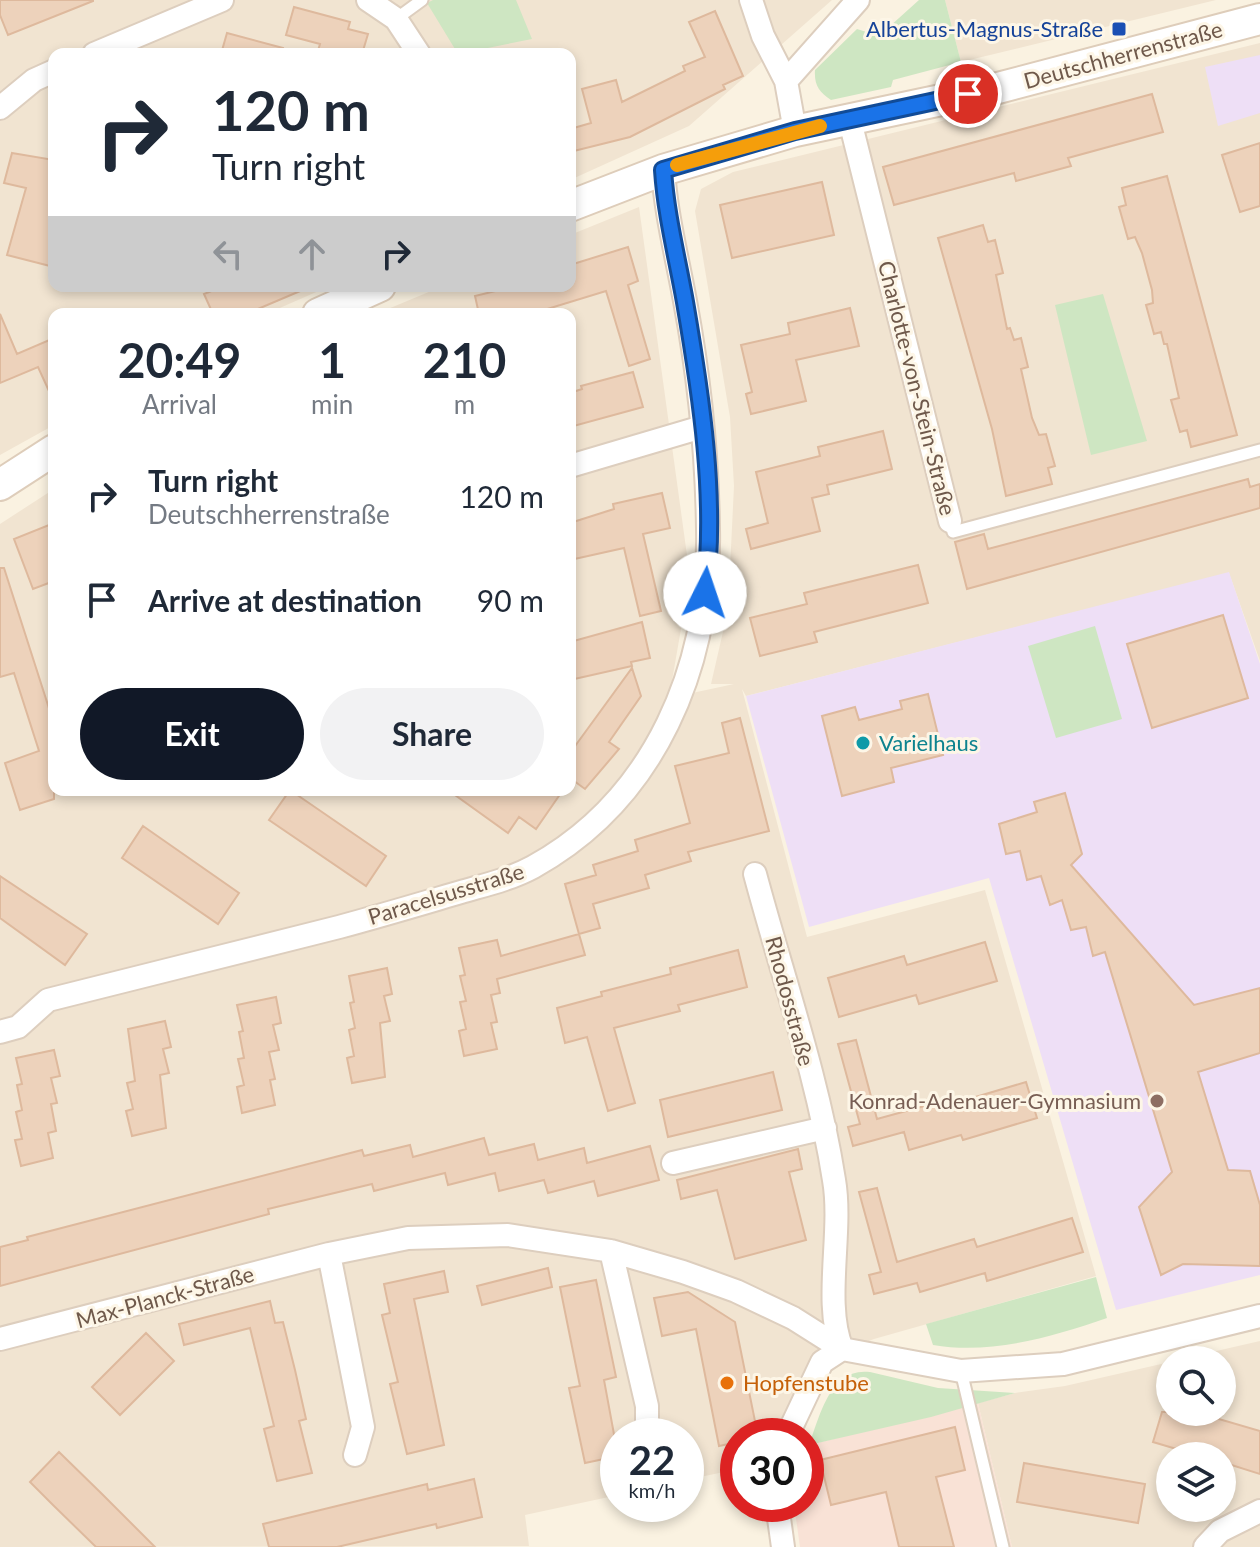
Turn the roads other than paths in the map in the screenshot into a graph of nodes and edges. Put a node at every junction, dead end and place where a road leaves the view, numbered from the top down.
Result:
1 (222, 0) edge
2 (368, 0) edge
3 (422, 0) edge
4 (751, 0) edge
5 (858, 0) edge
6 (396, 19) junction
7 (1260, 19) edge
8 (108, 48) edge
9 (415, 48) edge
10 (48, 74) edge
11 (786, 81) junction
12 (0, 108) edge
13 (850, 121) junction
14 (795, 131) junction
15 (663, 170) junction
16 (576, 204) edge
17 (367, 292) edge
18 (331, 308) edge
19 (702, 427) junction
20 (1260, 450) edge
21 (48, 454) edge
22 (576, 464) edge
23 (0, 485) edge
24 (950, 521) joint
25 (755, 874) dead end
26 (0, 1032) edge
27 (825, 1128) junction
28 (673, 1163) dead end
29 (611, 1251) junction
30 (329, 1254) junction
31 (1260, 1316) edge
32 (0, 1339) edge
33 (842, 1349) junction
34 (961, 1371) junction
35 (647, 1418) edge
36 (796, 1418) edge
37 (355, 1455) dead end
38 (1260, 1511) edge
39 (780, 1522) edge
40 (783, 1547) edge
41 (1003, 1547) edge
42 (1205, 1547) edge

1 - 8 street
2 - 6 street
3 - 6 lane
4 - 11 street
5 - 11 street
6 - 9 street
7 - 13 street, Deutschherrenstraße
10 - 12 street
11 - 14 street
13 - 14 street, Deutschherrenstraße
13 - 24 street, Charlotte-von-Stein-Straße
14 - 15 street, Deutschherrenstraße
15 - 16 street, Deutschherrenstraße
15 - 19 street, Paracelsusstraße
17 - 18 street
19 - 22 street
19 - 26 street, Paracelsusstraße
20 - 24 lane, Charlotte-von-Stein-Straße
21 - 23 street
25 - 27 street, Rhodosstraße
27 - 28 street
27 - 33 street, Rhodosstraße
29 - 30 street, Max-Planck-Straße
29 - 33 street, Max-Planck-Straße
29 - 35 street
30 - 32 street, Max-Planck-Straße
30 - 37 street
31 - 34 street, Max-Planck-Straße
33 - 34 street, Max-Planck-Straße
33 - 36 street
34 - 41 lane
38 - 42 street
39 - 40 street

